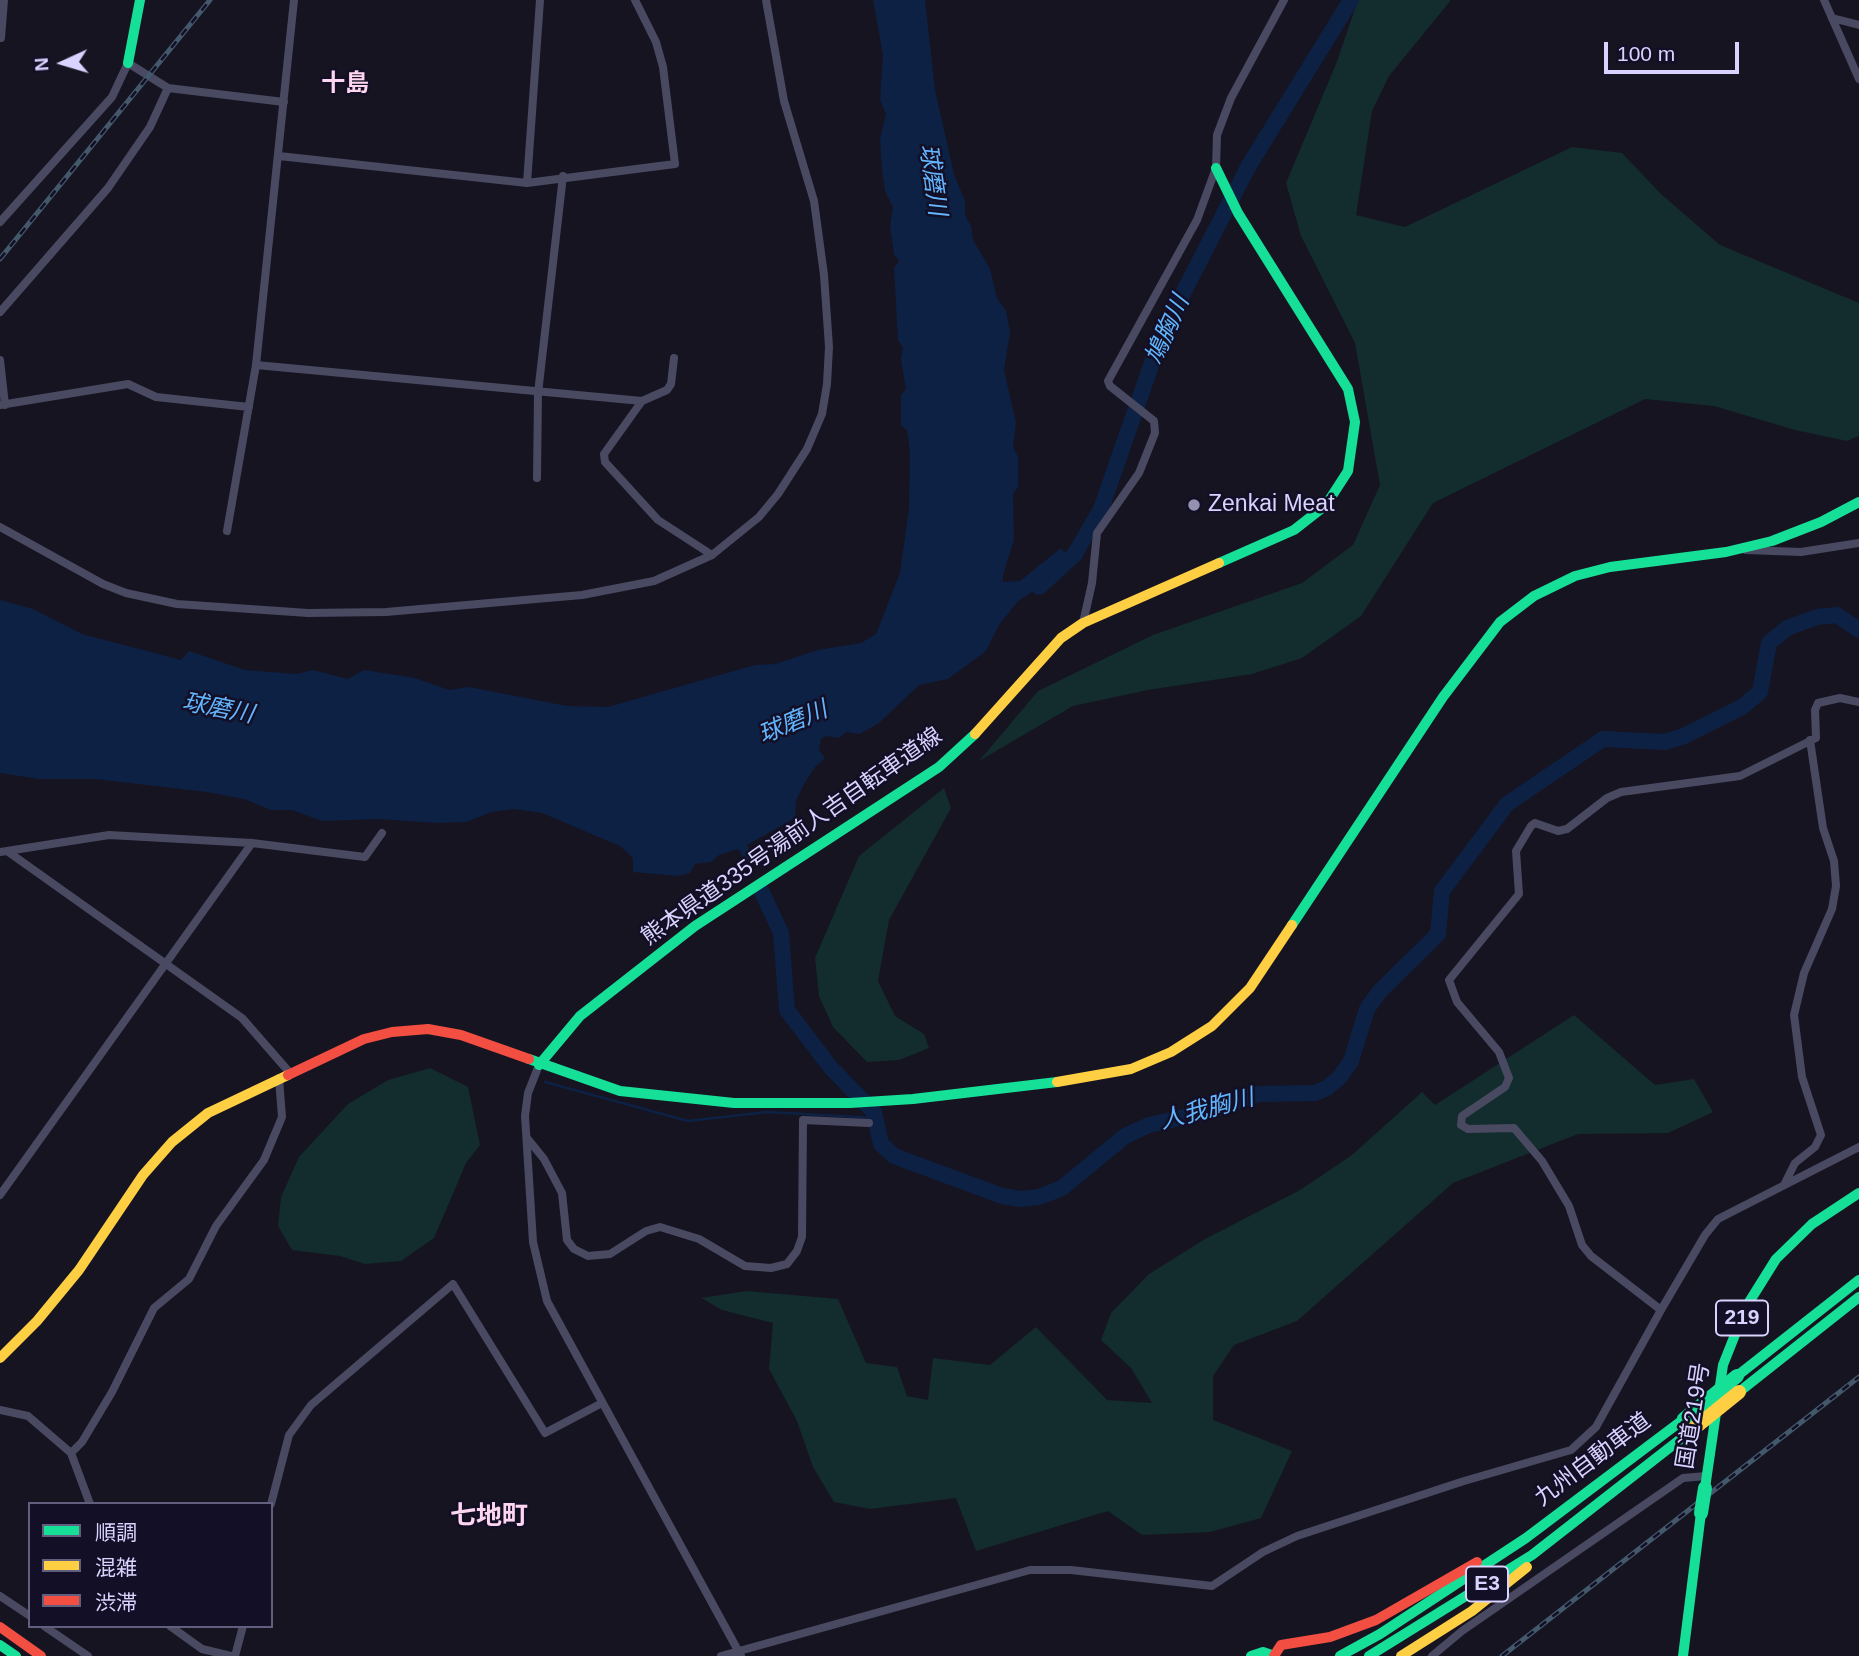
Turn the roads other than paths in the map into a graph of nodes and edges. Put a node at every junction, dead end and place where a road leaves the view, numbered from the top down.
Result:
1 (4, 0) edge
2 (140, 0) edge
3 (294, 0) edge
4 (540, 0) edge
5 (635, 0) edge
6 (766, 0) edge
7 (1284, 0) edge
8 (1824, 0) edge
9 (1832, 18) junction
10 (1859, 25) edge
11 (1, 38) edge
12 (128, 64) junction
13 (1859, 79) edge
14 (168, 88) junction
15 (284, 102) junction
16 (279, 156) junction
17 (1216, 168) junction
18 (563, 176) junction
19 (527, 183) junction
20 (0, 222) edge
21 (0, 312) edge
22 (674, 358) dead end
23 (0, 360) edge
24 (256, 365) junction
25 (538, 393) junction
26 (642, 401) junction
27 (2, 405) edge
28 (249, 407) junction
29 (537, 478) dead end
30 (1859, 502) edge
31 (0, 527) edge
32 (227, 531) dead end
33 (1859, 543) edge
34 (1740, 549) junction
35 (712, 555) junction
36 (1083, 623) junction
37 (1859, 702) edge
38 (1811, 740) junction
39 (382, 833) dead end
40 (252, 843) junction
41 (4, 852) edge
42 (166, 964) junction
43 (539, 1065) junction
44 (285, 1075) junction
45 (869, 1123) dead end
46 (527, 1138) junction
47 (1859, 1147) edge
48 (1785, 1183) junction
49 (1859, 1193) edge
50 (0, 1195) edge
51 (1859, 1280) edge
52 (1859, 1297) edge
53 (1661, 1310) junction
54 (0, 1358) edge
55 (602, 1403) junction
56 (0, 1410) edge
57 (71, 1453) junction
58 (1706, 1482) junction
59 (89, 1502) edge
60 (272, 1502) edge
61 (1600, 1505) junction
62 (1525, 1538) junction
63 (0, 1596) edge
64 (28, 1615) edge
65 (0, 1627) edge
66 (47, 1628) edge
67 (173, 1628) edge
68 (242, 1628) edge
69 (0, 1646) edge
70 (740, 1653) edge
71 (16, 1656) edge
72 (41, 1656) edge
73 (88, 1656) edge
74 (233, 1656) edge
75 (721, 1656) edge
76 (1251, 1656) edge
77 (1274, 1656) edge
78 (1340, 1656) edge
79 (1369, 1656) edge
80 (1401, 1656) edge
81 (1432, 1656) edge
82 (1683, 1656) edge

1 - 11 street
2 - 12 main road
3 - 15 street
4 - 19 street
5 - 18 street
6 - 35 street
7 - 17 street
8 - 9 street
9 - 10 street
9 - 13 street
12 - 14 street
12 - 20 street
14 - 15 street
14 - 21 street
15 - 16 street
16 - 19 street
16 - 24 street
17 - 36 street
17 - 36 main road, 熊本県道335号湯前人吉自転車道線
18 - 19 street
18 - 25 street
22 - 26 street
23 - 27 street
24 - 25 street
24 - 28 street
25 - 26 street
25 - 29 street
26 - 35 street
27 - 28 street
28 - 32 street
30 - 34 main road
31 - 35 street
33 - 34 street
34 - 43 main road
36 - 43 main road, 熊本県道335号湯前人吉自転車道線
37 - 38 street
38 - 48 street
38 - 53 street
39 - 40 street
40 - 41 street
40 - 42 street
41 - 42 street
42 - 44 street
42 - 50 street
43 - 44 main road
43 - 46 street
44 - 54 main road
44 - 57 street
45 - 46 street
46 - 55 street
47 - 48 street
48 - 53 street
49 - 58 main road, 国道219号 / 219
51 - 62 main road, 九州自動車道 / E3, bridge
52 - 61 main road, 九州自動車道 / E3, bridge
53 - 70 street
55 - 60 street
55 - 70 street
56 - 57 street
57 - 59 street
58 - 81 street
58 - 82 main road, 国道219号 / 219, bridge
61 - 79 main road, 九州自動車道 / E3
61 - 80 main road
62 - 77 main road
62 - 78 main road, 九州自動車道 / E3
63 - 64 street
65 - 72 main road
66 - 73 street
67 - 74 street
68 - 74 street
69 - 71 main road
70 - 75 street
76 - 77 main road

